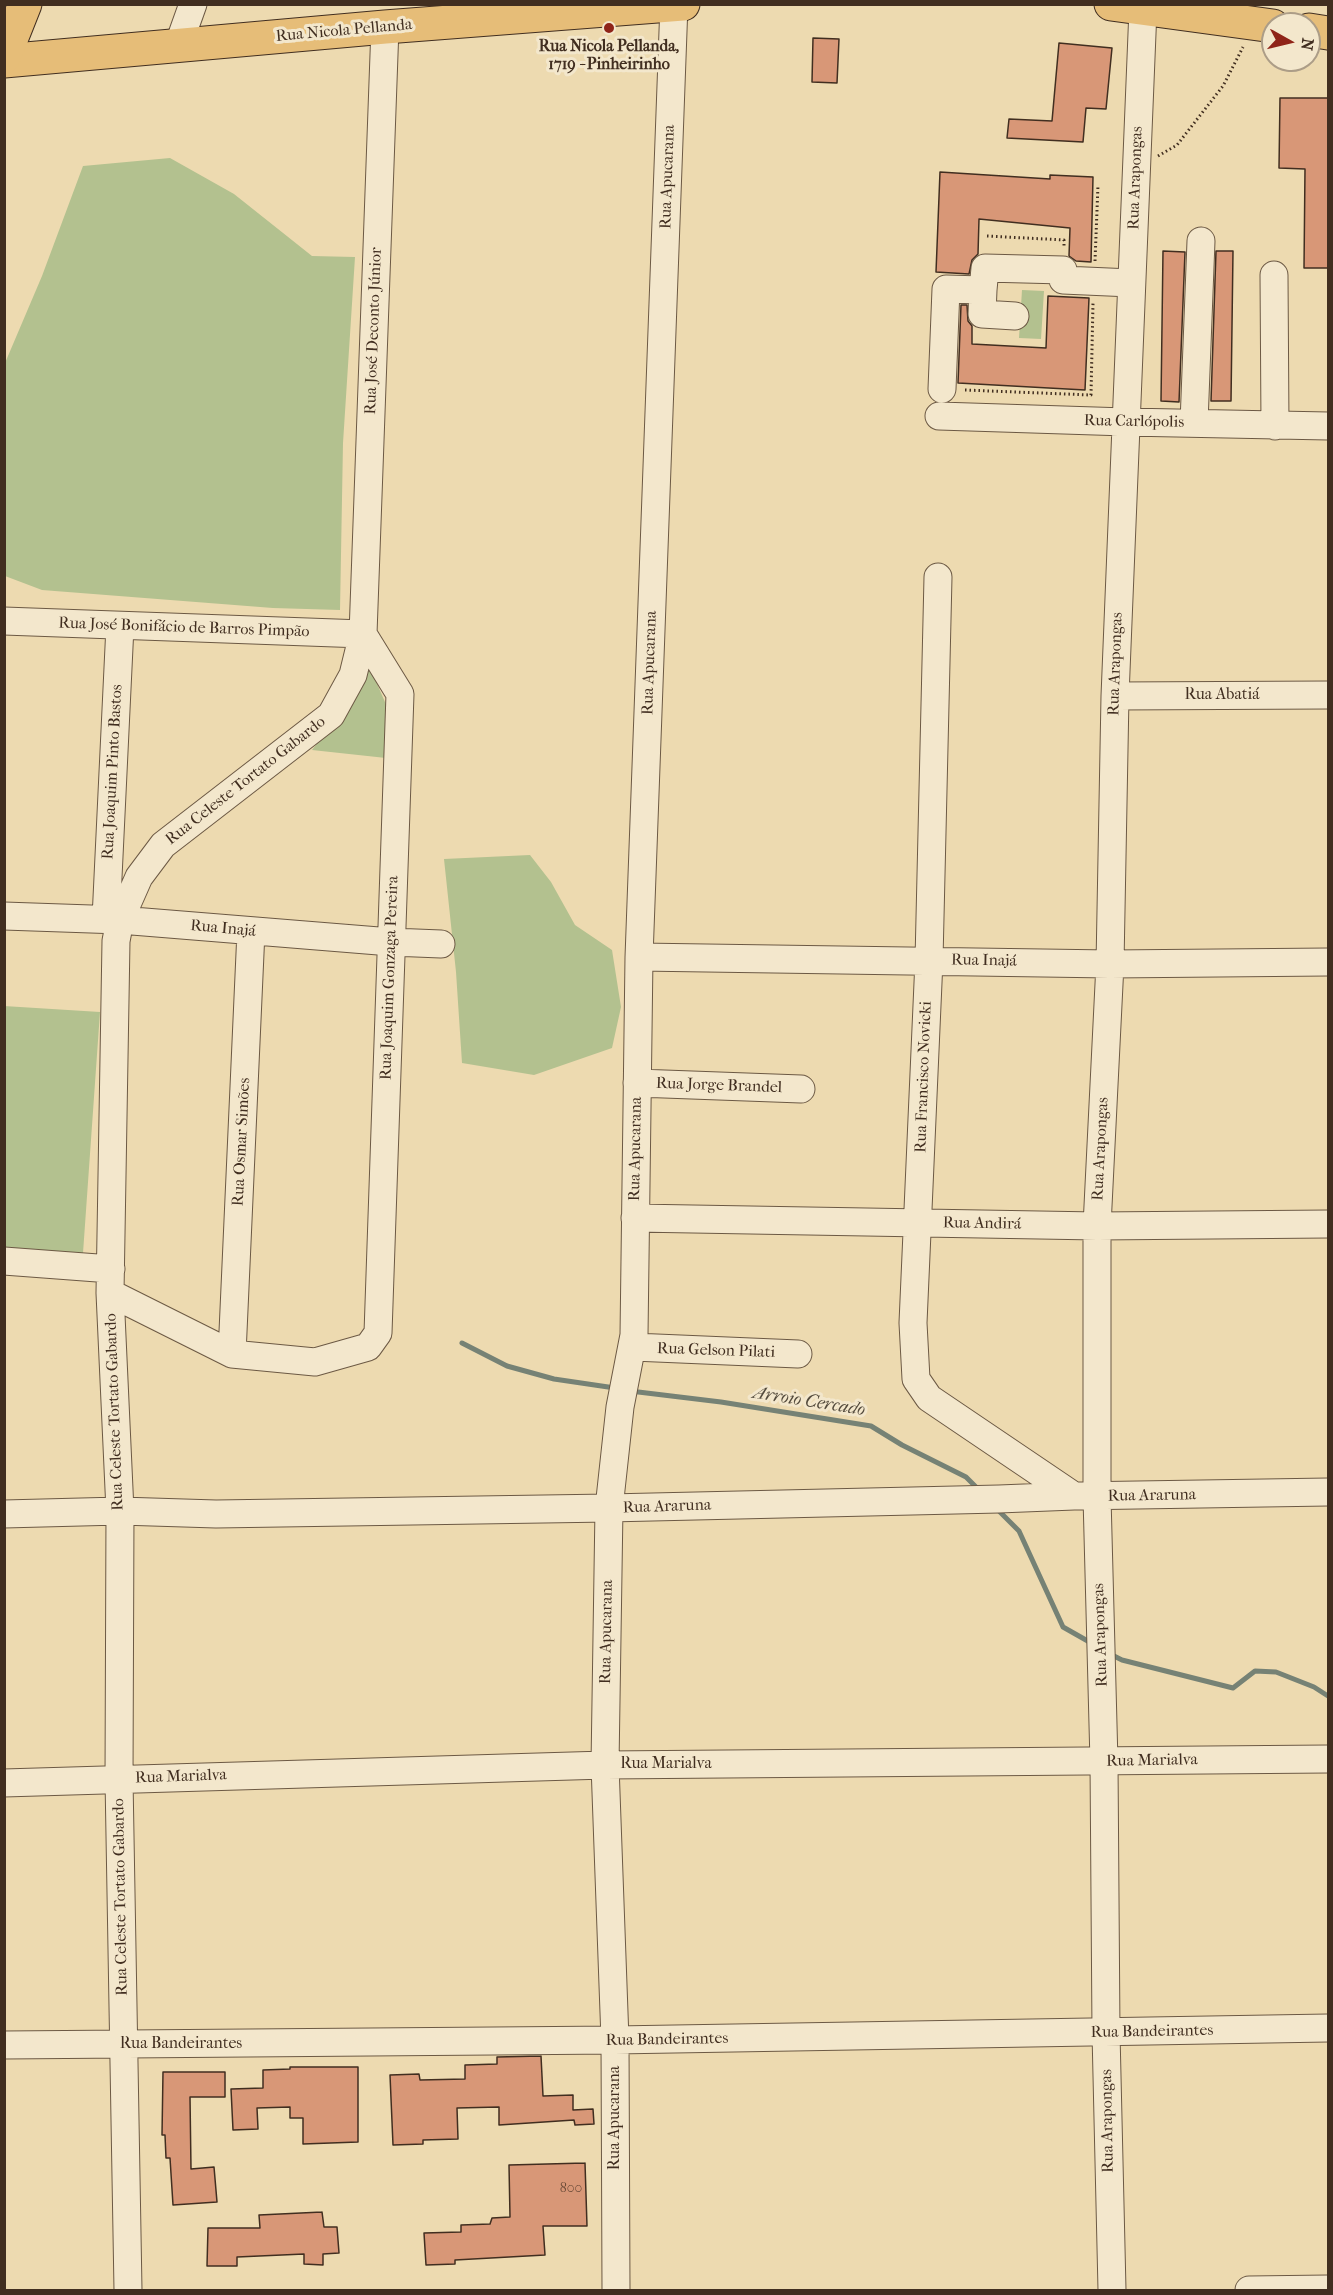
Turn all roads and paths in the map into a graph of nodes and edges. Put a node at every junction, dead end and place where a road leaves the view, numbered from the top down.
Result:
1 (25, 4) edge
2 (193, 4) edge
3 (683, 4) edge
4 (674, 5) edge
5 (1127, 7) edge
6 (1260, 18) edge
7 (385, 27) junction
8 (178, 46) junction
9 (4, 59) edge
10 (1136, 170) junction
11 (1098, 185) dead end
12 (987, 236) dead end
13 (1201, 241) dead end
14 (1063, 270) junction
15 (1274, 275) dead end
16 (1094, 282) junction
17 (1131, 283) junction
18 (983, 290) junction
19 (1015, 316) dead end
20 (942, 389) joint
21 (939, 416) dead end
22 (1126, 422) junction
23 (1194, 423) junction
24 (1275, 426) junction
25 (1329, 426) edge
26 (939, 577) dead end
27 (4, 621) edge
28 (120, 626) junction
29 (363, 634) junction
30 (1329, 695) edge
31 (1114, 696) junction
32 (4, 916) edge
33 (113, 919) junction
34 (251, 931) junction
35 (391, 942) junction
36 (441, 944) dead end
37 (639, 957) junction
38 (929, 960) junction
39 (1329, 962) edge
40 (1110, 964) junction
41 (637, 1083) junction
42 (801, 1089) dead end
43 (635, 1218) junction
44 (918, 1223) junction
45 (1329, 1224) edge
46 (1097, 1226) junction
47 (4, 1261) edge
48 (110, 1281) junction
49 (633, 1347) junction
50 (232, 1354) junction
51 (798, 1354) dead end
52 (1329, 1492) edge
53 (1085, 1496) junction
54 (609, 1508) junction
55 (120, 1511) junction
56 (4, 1514) edge
57 (1329, 1759) edge
58 (1104, 1762) junction
59 (605, 1765) junction
60 (119, 1779) junction
61 (4, 1783) edge
62 (1329, 2028) edge
63 (1106, 2032) junction
64 (615, 2040) junction
65 (124, 2044) junction
66 (4, 2045) edge
67 (1329, 2289) edge
68 (128, 2290) edge
69 (616, 2290) edge
70 (1112, 2290) edge
71 (1249, 2290) edge

1 - 9 main road
2 - 8 street
3 - 4 main road, Rua Nicola Pellanda
4 - 7 main road, Rua Nicola Pellanda
4 - 37 street, Rua Apucarana
5 - 6 main road
5 - 10 street, Rua Arapongas
6 - 10 path
7 - 8 main road, Rua Nicola Pellanda
7 - 29 street, Rua José Deconto Júnior
8 - 9 main road, Rua Nicola Pellanda
10 - 17 street, Rua Arapongas
11 - 16 path
12 - 14 path
13 - 23 street
14 - 16 street
14 - 18 street
15 - 24 street
16 - 17 street
16 - 20 path
17 - 22 street, Rua Arapongas
18 - 19 street
18 - 20 street
21 - 22 street, Rua Carlópolis
22 - 23 street, Rua Carlópolis
22 - 31 street, Rua Arapongas
23 - 24 street, Rua Carlópolis
24 - 25 street, Rua Carlópolis
26 - 38 street, Rua Francisco Novicki
27 - 28 street, Rua José Bonifácio de Barros Pimpão
28 - 29 street, Rua José Bonifácio de Barros Pimpão
28 - 33 street, Rua Joaquim Pinto Bastos
29 - 33 street, Rua Celeste Tortato Gabardo
29 - 35 street, Rua Joaquim Gonzaga Pereira
30 - 31 street, Rua Abatiá
31 - 40 street, Rua Arapongas
32 - 33 street, Rua Inajá
33 - 34 street, Rua Inajá
33 - 48 street, Rua Celeste Tortato Gabardo
34 - 35 street, Rua Inajá
34 - 50 street, Rua Osmar Simões
35 - 36 street, Rua Inajá
35 - 50 street, Rua Joaquim Gonzaga Pereira
37 - 38 street, Rua Inajá
37 - 41 street, Rua Apucarana
38 - 40 street, Rua Inajá
38 - 44 street, Rua Francisco Novicki
39 - 40 street, Rua Inajá
40 - 46 street, Rua Arapongas
41 - 42 street, Rua Jorge Brandel
41 - 43 street, Rua Apucarana
43 - 44 street, Rua Andirá
43 - 49 street, Rua Apucarana
44 - 46 street, Rua Andirá
44 - 53 street, Rua Francisco Novicki
45 - 46 street, Rua Andirá
46 - 53 street, Rua Arapongas
47 - 48 street
48 - 50 street
48 - 55 street, Rua Celeste Tortato Gabardo
49 - 51 street, Rua Gelson Pilati
49 - 54 street, Rua Apucarana
52 - 53 street, Rua Araruna
53 - 54 street, Rua Araruna
53 - 58 street, Rua Arapongas
54 - 55 street, Rua Araruna
54 - 59 street, Rua Apucarana
55 - 56 street, Rua Araruna
55 - 60 street, Rua Celeste Tortato Gabardo
57 - 58 street, Rua Marialva
58 - 59 street, Rua Marialva
58 - 63 street, Rua Arapongas
59 - 60 street, Rua Marialva
59 - 64 street, Rua Apucarana
60 - 61 street, Rua Marialva
60 - 65 street, Rua Celeste Tortato Gabardo
62 - 63 street, Rua Bandeirantes
63 - 64 street, Rua Bandeirantes
63 - 70 street, Rua Arapongas
64 - 65 street, Rua Bandeirantes
64 - 69 street, Rua Apucarana
65 - 66 street, Rua Bandeirantes
65 - 68 street, Rua Celeste Tortato Gabardo
67 - 71 street

